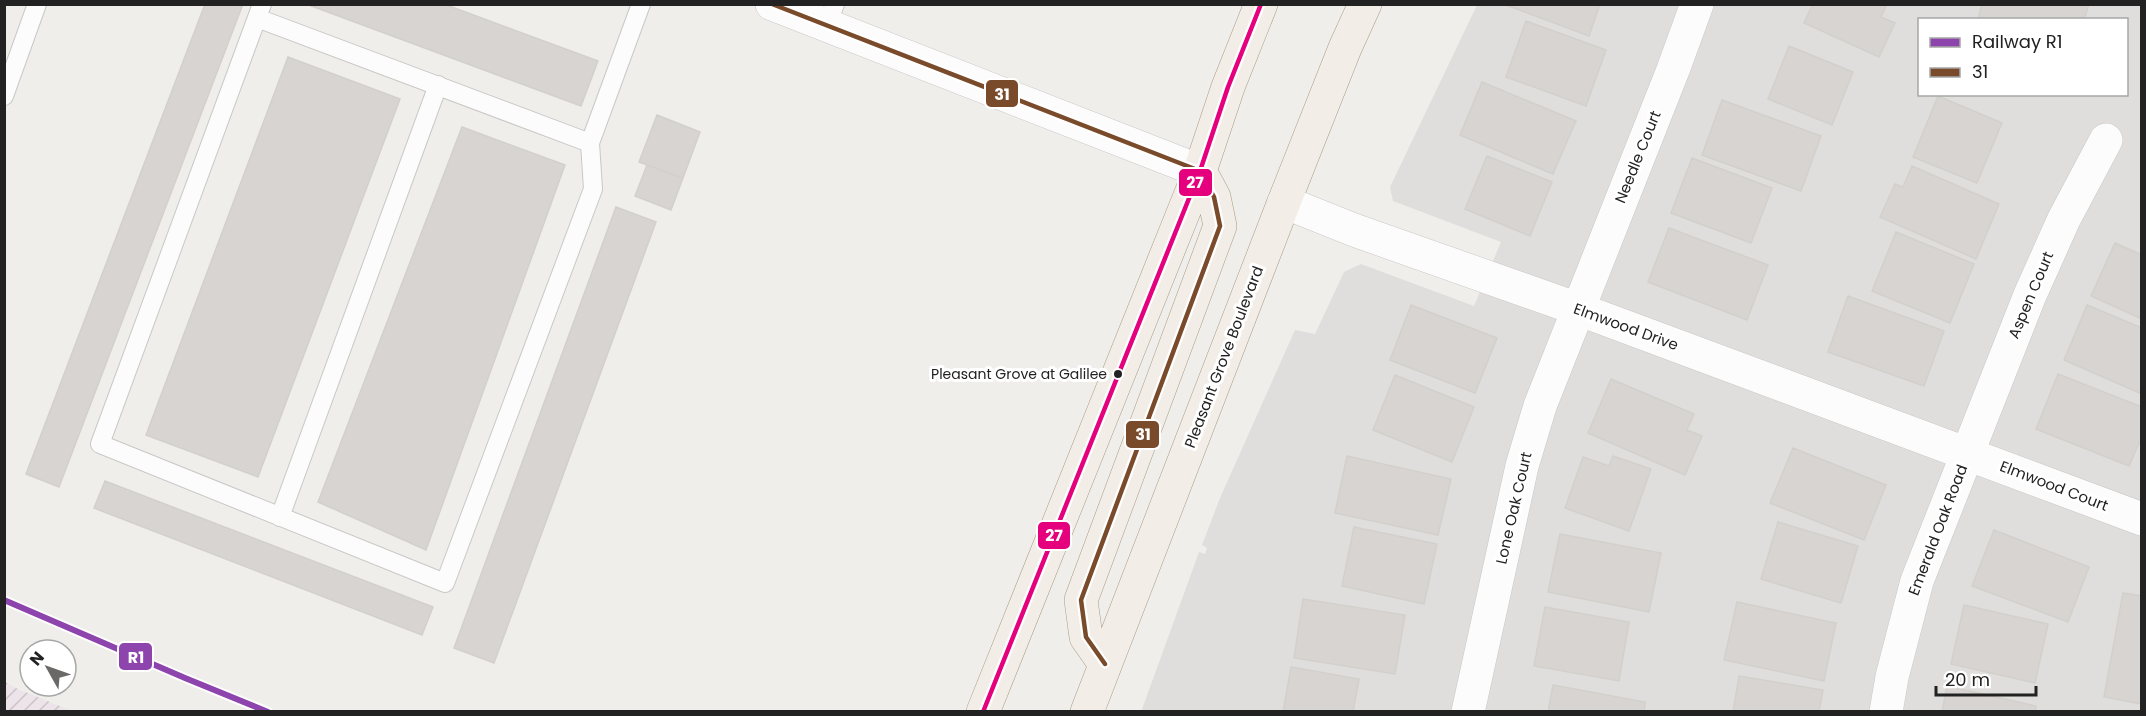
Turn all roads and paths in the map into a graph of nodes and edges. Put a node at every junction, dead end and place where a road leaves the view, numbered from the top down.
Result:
1 (37, 4) edge
2 (641, 4) edge
3 (772, 4) edge
4 (1261, 4) edge
5 (1365, 4) edge
6 (1696, 4) edge
7 (260, 11) edge
8 (831, 15) edge
9 (438, 85) junction
10 (4, 96) edge
11 (2106, 140) dead end
12 (590, 143) junction
13 (1200, 171) junction
14 (1284, 202) junction
15 (1578, 309) junction
16 (1967, 454) junction
17 (279, 517) junction
18 (2142, 519) edge
19 (1105, 664) junction
20 (983, 711) edge
21 (1088, 711) edge
22 (1468, 711) edge
23 (1886, 711) edge

1 - 10 lane
2 - 12 lane
3 - 8 street
4 - 13 main road
5 - 14 main road, Pleasant Grove Boulevard
6 - 15 street, Needle Court
7 - 9 lane
7 - 17 lane
8 - 13 street
9 - 12 lane
9 - 17 lane
11 - 16 street, Aspen Court
12 - 17 lane
13 - 19 main road
13 - 20 main road
14 - 15 street, Elmwood Drive
14 - 19 main road, Pleasant Grove Boulevard
15 - 16 street, Elmwood Drive
15 - 22 street, Lone Oak Court
16 - 18 street, Elmwood Court
16 - 23 street, Emerald Oak Road
19 - 21 main road, Pleasant Grove Boulevard

